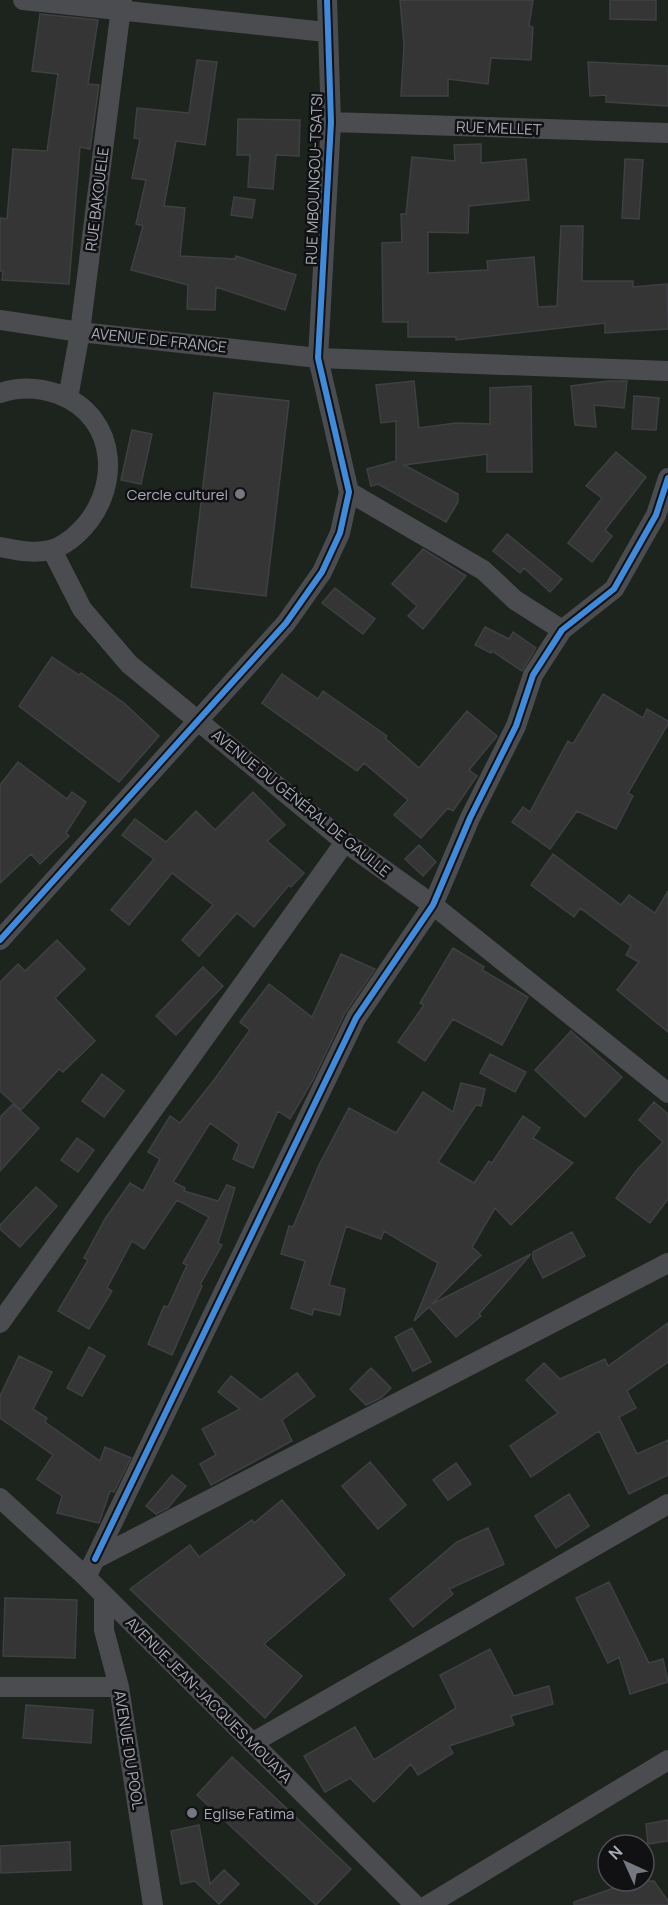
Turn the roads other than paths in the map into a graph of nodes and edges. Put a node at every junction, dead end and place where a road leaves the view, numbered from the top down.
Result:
1 (23, 0) edge
2 (327, 0) edge
3 (122, 6) edge
4 (326, 32) junction
5 (331, 122) junction
6 (668, 133) edge
7 (0, 320) edge
8 (80, 332) junction
9 (318, 358) junction
10 (668, 371) edge
11 (5, 387) edge
12 (68, 398) junction
13 (668, 478) edge
14 (349, 492) junction
15 (0, 547) edge
16 (52, 550) junction
17 (562, 630) junction
18 (199, 721) junction
19 (345, 842) junction
20 (433, 905) junction
21 (0, 940) edge
22 (668, 1093) edge
23 (668, 1263) edge
24 (0, 1323) edge
25 (0, 1498) edge
26 (668, 1504) edge
27 (95, 1558) junction
28 (86, 1577) junction
29 (104, 1596) junction
30 (0, 1687) edge
31 (119, 1687) junction
32 (252, 1743) junction
33 (668, 1760) edge
34 (153, 1905) edge
35 (415, 1905) edge
36 (428, 1905) edge

1 - 3 street
2 - 4 street, RUE MBOUNGOU-TSATSI
3 - 4 street
3 - 8 street, RUE BAKOUELE
4 - 5 street, RUE MBOUNGOU-TSATSI
5 - 6 street, RUE MELLET
5 - 9 street, RUE MBOUNGOU-TSATSI
7 - 8 street, AVENUE DE FRANCE
8 - 9 street, AVENUE DE FRANCE
8 - 12 street, RUE BAKOUELE
9 - 10 street, AVENUE DE FRANCE
9 - 14 street, RUE MBOUNGOU-TSATSI
11 - 12 street
12 - 16 street
13 - 17 street
14 - 17 street
14 - 18 street
15 - 16 street
16 - 18 street, AVENUE DU GÉNÉRAL DE GAULLE
17 - 20 street
18 - 19 street, AVENUE DU GÉNÉRAL DE GAULLE
18 - 21 street
19 - 20 street, AVENUE DU GÉNÉRAL DE GAULLE
19 - 24 street
20 - 22 street, AVENUE DU GÉNÉRAL DE GAULLE
20 - 27 street
23 - 27 street
25 - 28 street, AVENUE JEAN-JACQUES MOUAYA
26 - 32 street
27 - 28 street
28 - 29 street, AVENUE JEAN-JACQUES MOUAYA
29 - 31 street, AVENUE DU POOL
29 - 32 street, AVENUE JEAN-JACQUES MOUAYA
30 - 31 street
31 - 34 street, AVENUE DU POOL
32 - 35 street, AVENUE JEAN-JACQUES MOUAYA
33 - 36 street

